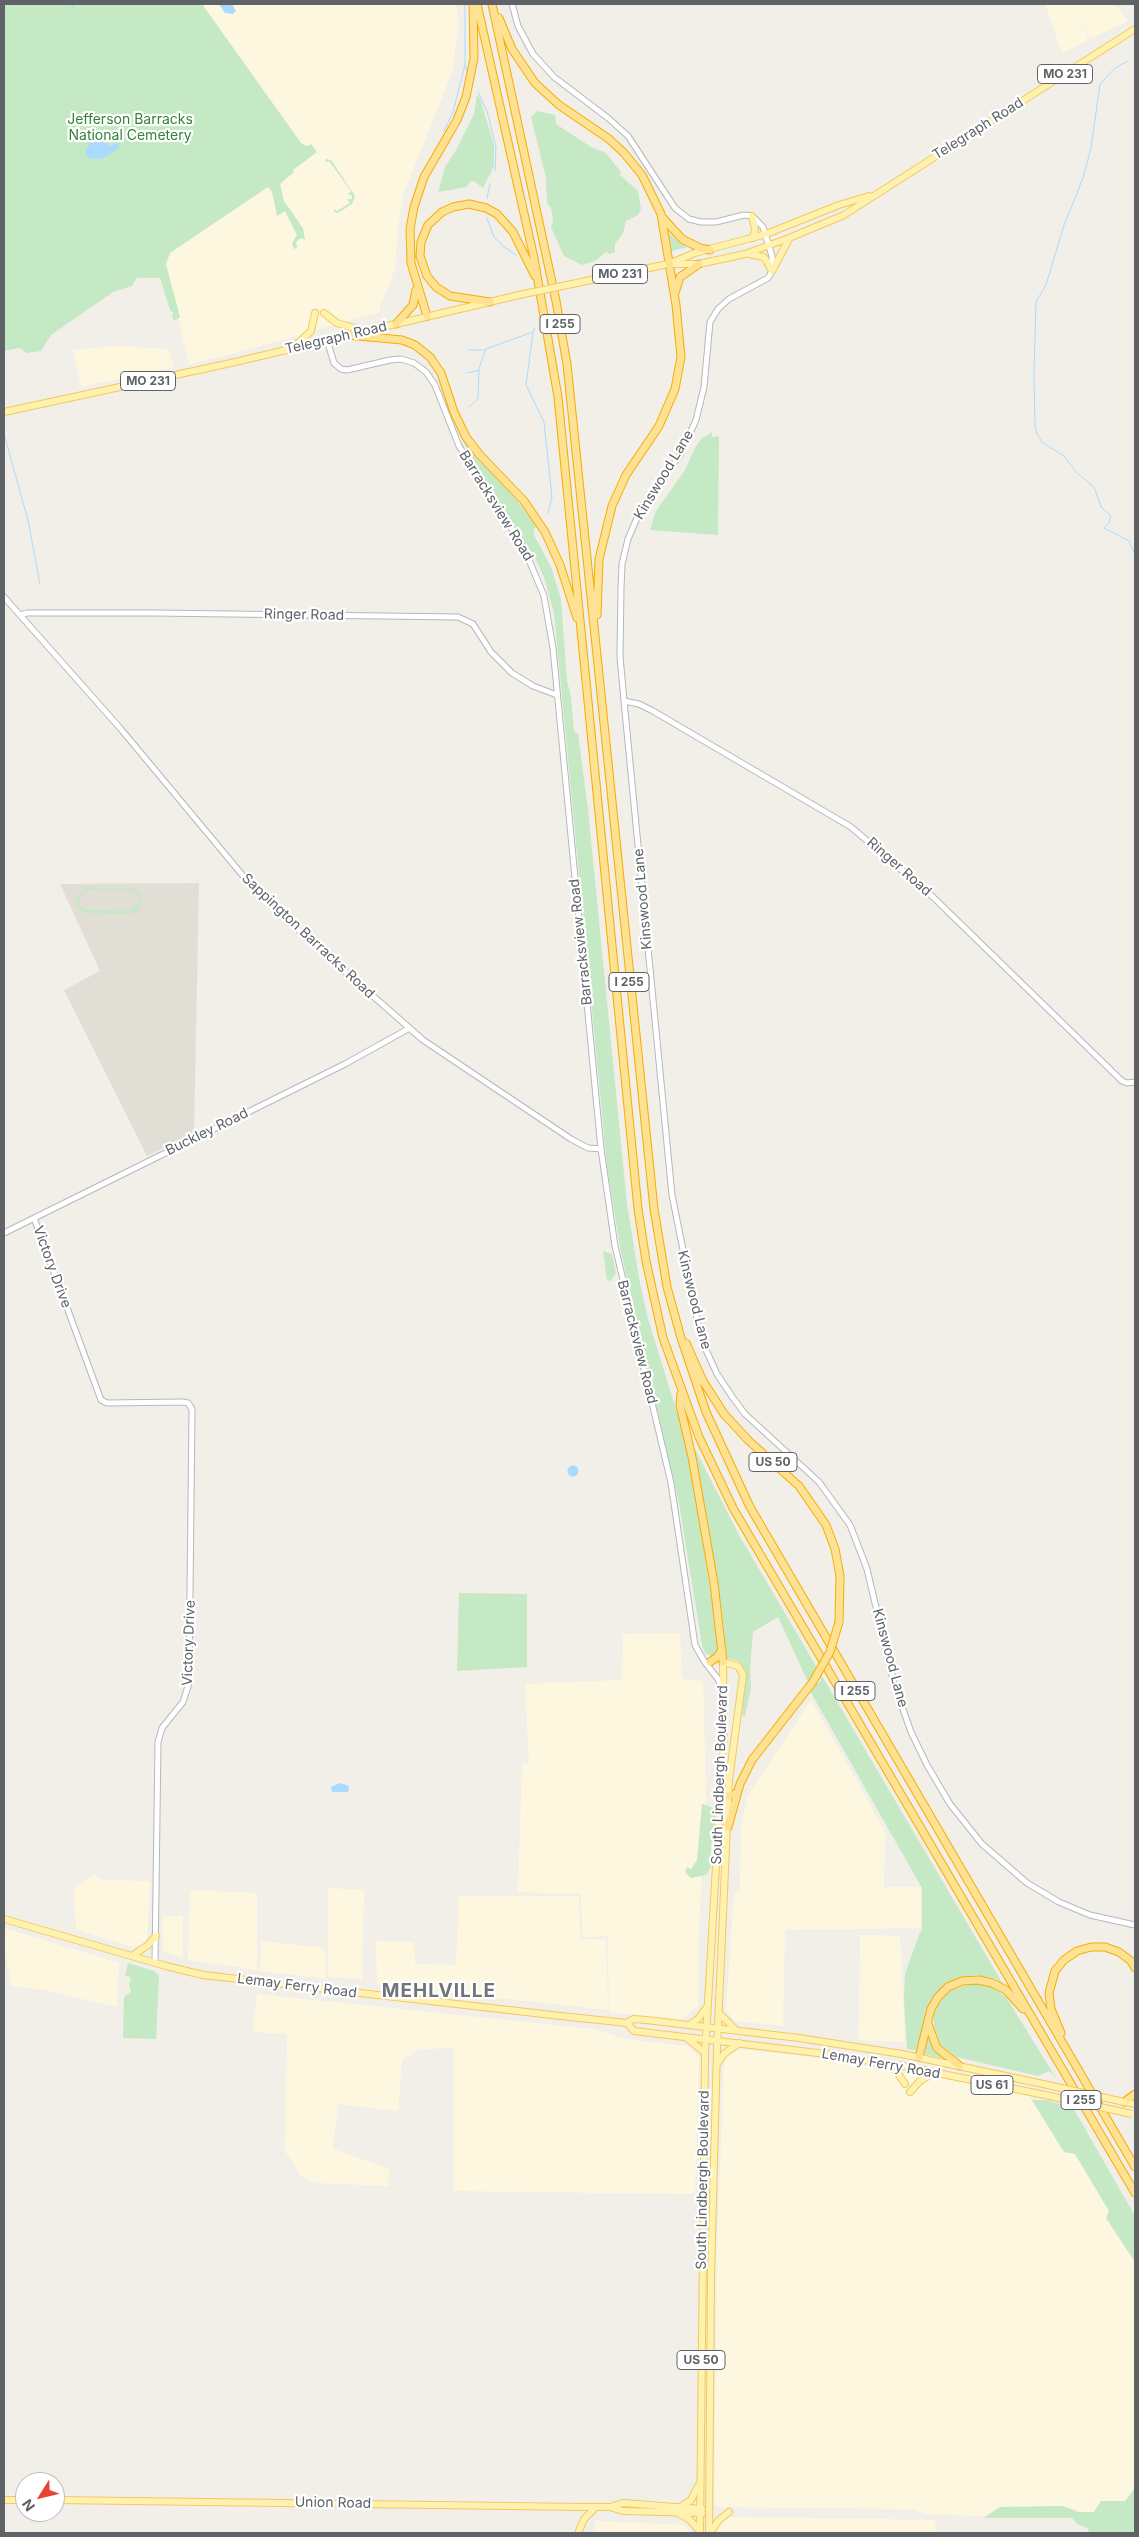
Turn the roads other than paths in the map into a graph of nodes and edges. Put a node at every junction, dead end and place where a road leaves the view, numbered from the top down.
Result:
1 (473, 4) edge
2 (477, 4) edge
3 (493, 4) edge
4 (512, 4) edge
5 (1135, 29) edge
6 (870, 196) junction
7 (661, 214) junction
8 (752, 216) junction
9 (766, 234) junction
10 (753, 238) junction
11 (790, 238) junction
12 (769, 246) junction
13 (710, 250) junction
14 (745, 254) junction
15 (668, 264) junction
16 (699, 264) junction
17 (772, 271) junction
18 (417, 285) junction
19 (540, 288) junction
20 (674, 296) junction
21 (490, 302) junction
22 (315, 313) dead end
23 (324, 313) dead end
24 (427, 316) junction
25 (396, 324) junction
26 (365, 331) junction
27 (348, 335) junction
28 (327, 340) junction
29 (292, 349) junction
30 (4, 412) edge
31 (4, 597) edge
32 (20, 615) junction
33 (582, 632) junction
34 (597, 650) junction
35 (557, 695) junction
36 (624, 701) junction
37 (408, 1030) junction
38 (1135, 1082) edge
39 (601, 1149) junction
40 (34, 1218) junction
41 (4, 1233) edge
42 (674, 1312) junction
43 (681, 1391) junction
44 (722, 1650) junction
45 (700, 1655) junction
46 (710, 1662) junction
47 (723, 1662) junction
48 (724, 1694) junction
49 (737, 1794) junction
50 (725, 1798) junction
51 (728, 1827) junction
52 (4, 1919) edge
53 (1135, 1925) edge
54 (156, 1936) junction
55 (132, 1956) junction
56 (155, 1963) junction
57 (1135, 1968) edge
58 (707, 2006) junction
59 (719, 2013) junction
60 (928, 2021) junction
61 (627, 2023) junction
62 (688, 2025) junction
63 (1036, 2025) junction
64 (706, 2027) junction
65 (718, 2028) junction
66 (737, 2031) junction
67 (686, 2037) junction
68 (706, 2039) junction
69 (718, 2040) junction
70 (739, 2043) junction
71 (705, 2053) junction
72 (1069, 2054) junction
73 (919, 2057) junction
74 (885, 2063) junction
75 (717, 2064) junction
76 (960, 2066) junction
77 (935, 2073) junction
78 (905, 2084) dead end
79 (910, 2092) dead end
80 (1135, 2094) edge
81 (1124, 2102) junction
82 (1135, 2104) edge
83 (1133, 2115) edge
84 (1135, 2167) edge
85 (1135, 2193) edge
86 (699, 2484) junction
87 (65, 2500) edge
88 (596, 2507) junction
89 (679, 2510) junction
90 (699, 2511) junction
91 (708, 2511) junction
92 (729, 2512) dead end
93 (579, 2531) dead end
94 (700, 2532) edge
95 (709, 2533) edge

1 - 18 highway
2 - 19 highway, I 255
3 - 7 highway
3 - 34 highway, I 255
4 - 8 street
5 - 6 main road, Telegraph Road / MO 231
6 - 9 main road, Telegraph Road / MO 231
6 - 11 main road, Telegraph Road / MO 231
7 - 13 highway
7 - 15 highway
8 - 9 street
8 - 10 main road
9 - 10 main road, Telegraph Road / MO 231
9 - 12 street
10 - 13 main road, Telegraph Road / MO 231
11 - 12 main road, Telegraph Road / MO 231
11 - 17 main road
12 - 14 main road, Telegraph Road / MO 231
12 - 17 street
13 - 15 main road, Telegraph Road / MO 231
14 - 16 main road, Telegraph Road / MO 231
14 - 17 main road
15 - 16 main road, Telegraph Road / MO 231
15 - 20 highway
15 - 21 main road, Telegraph Road / MO 231, bridge
16 - 20 highway
17 - 36 street, Kinswood Lane
18 - 24 highway
18 - 25 highway
19 - 21 highway
19 - 33 highway, I 255
20 - 34 highway
21 - 24 main road, Telegraph Road / MO 231
22 - 29 main road
23 - 26 main road
24 - 25 main road, Telegraph Road / MO 231
25 - 26 main road, Telegraph Road / MO 231
26 - 27 main road, Telegraph Road / MO 231
27 - 28 main road, Telegraph Road / MO 231
27 - 33 highway
28 - 29 main road, Telegraph Road / MO 231
28 - 35 street, Barracksview Road
29 - 30 main road, Telegraph Road / MO 231
31 - 32 street, Sappington Barracks Road
32 - 35 street, Ringer Road
32 - 37 street, Sappington Barracks Road
33 - 43 highway, I 255
34 - 42 highway, I 255
35 - 39 street, Barracksview Road
36 - 38 street, Ringer Road
36 - 53 street, Kinswood Lane
37 - 39 street, Sappington Barracks Road
37 - 40 street, Buckley Road
39 - 45 street, Barracksview Road
40 - 41 street, Buckley Road
40 - 54 street, Victory Drive
42 - 49 highway, US 50, bridge
42 - 72 highway, I 255
43 - 44 highway, US 50
43 - 63 highway, I 255
44 - 46 highway
44 - 47 highway, US 50
45 - 46 street
45 - 48 street, Barracksview Road
46 - 47 street
47 - 48 main road, South Lindbergh Boulevard / US 50
47 - 50 main road, South Lindbergh Boulevard
48 - 50 main road, South Lindbergh Boulevard / US 50
49 - 50 highway
49 - 51 highway, US 50
50 - 51 main road, South Lindbergh Boulevard
50 - 58 main road, South Lindbergh Boulevard / US 50
51 - 59 main road, South Lindbergh Boulevard / US 50
52 - 55 main road, Lemay Ferry Road
54 - 55 main road
54 - 56 street, Victory Drive
55 - 56 main road, Lemay Ferry Road
56 - 61 main road, Lemay Ferry Road
57 - 72 highway
58 - 62 main road
58 - 64 main road, South Lindbergh Boulevard / US 50
59 - 65 main road, South Lindbergh Boulevard / US 50
59 - 66 main road
60 - 63 highway
60 - 73 highway
60 - 76 highway
61 - 62 main road, Lemay Ferry Road
61 - 67 main road, Lemay Ferry Road
62 - 64 main road, Lemay Ferry Road
63 - 85 highway, I 255
64 - 65 main road, Lemay Ferry Road / US 61
64 - 68 main road, South Lindbergh Boulevard / US 50
65 - 66 main road, Lemay Ferry Road / US 61
65 - 69 main road, South Lindbergh Boulevard / US 50
66 - 73 main road, Lemay Ferry Road / US 61
67 - 68 main road, Lemay Ferry Road
67 - 71 main road
68 - 69 main road, Lemay Ferry Road
68 - 71 main road, South Lindbergh Boulevard / US 50
69 - 70 main road, Lemay Ferry Road / US 61
69 - 75 main road, South Lindbergh Boulevard / US 50
70 - 74 main road, Lemay Ferry Road / US 61
70 - 75 main road
71 - 86 main road, South Lindbergh Boulevard / US 50
72 - 84 highway, I 255
73 - 76 main road, Lemay Ferry Road / US 61
74 - 77 main road, Lemay Ferry Road / US 61
74 - 78 main road
75 - 91 main road, South Lindbergh Boulevard / US 50
76 - 81 main road, Lemay Ferry Road / US 61, bridge
77 - 79 main road
77 - 83 main road, Lemay Ferry Road / US 61, bridge
80 - 81 highway
81 - 82 main road, Lemay Ferry Road / US 61
86 - 89 main road
86 - 90 main road, South Lindbergh Boulevard / US 50
87 - 88 main road, Union Road
88 - 89 main road, Union Road
88 - 93 main road
89 - 90 main road, Union Road
89 - 94 main road
90 - 91 main road, Union Road
90 - 94 main road, South Lindbergh Boulevard / US 50
91 - 95 main road, South Lindbergh Boulevard / US 50
92 - 95 main road

